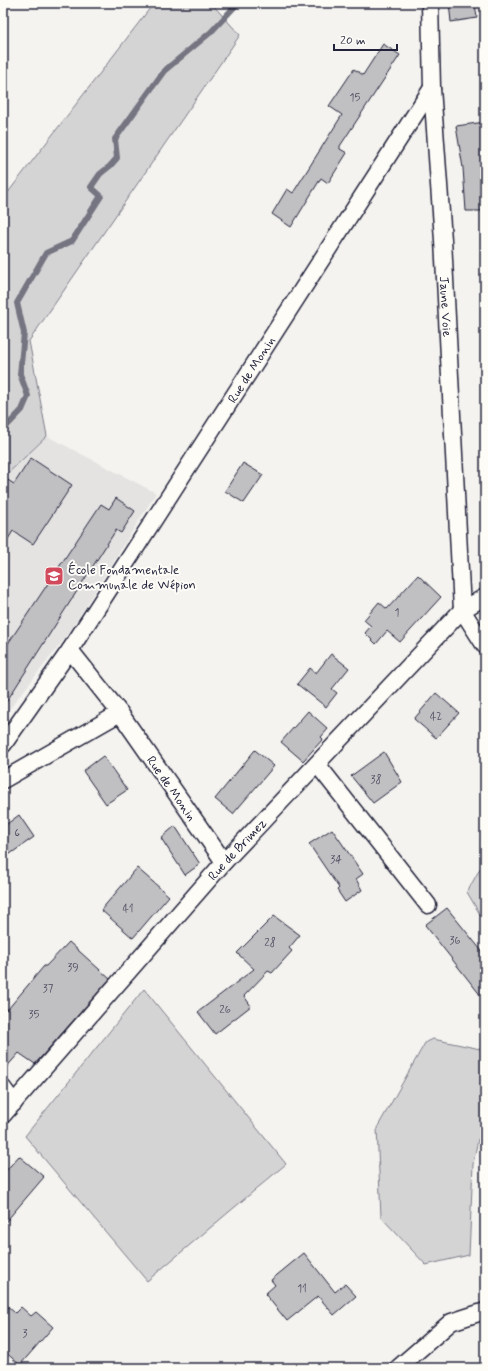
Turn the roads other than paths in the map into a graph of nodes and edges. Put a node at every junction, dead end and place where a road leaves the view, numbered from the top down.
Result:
1 (430, 3) edge
2 (432, 88) junction
3 (485, 597) edge
4 (462, 610) junction
5 (485, 646) edge
6 (70, 650) junction
7 (120, 713) junction
8 (3, 745) edge
9 (317, 764) junction
10 (3, 780) edge
11 (224, 862) junction
12 (428, 905) dead end
13 (3, 1088) edge
14 (14, 1103) junction
15 (3, 1115) edge
16 (485, 1311) edge
17 (398, 1368) edge

1 - 2 street, Jaune Voie
2 - 4 street, Jaune Voie
2 - 6 street, Rue de Monin
3 - 4 street, Rue de Brimez
4 - 5 street
4 - 9 street, Rue de Brimez
6 - 7 street, Rue de Monin
6 - 8 street, Rue de Monin
7 - 10 street
7 - 11 street, Rue de Monin
9 - 11 street, Rue de Brimez
9 - 12 street
11 - 14 street, Rue de Brimez
13 - 14 street
14 - 15 street, Rue de Brimez
16 - 17 street

